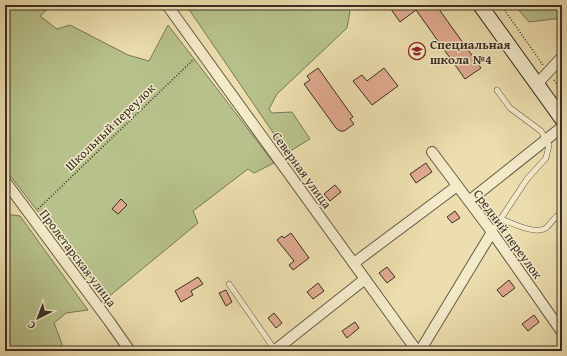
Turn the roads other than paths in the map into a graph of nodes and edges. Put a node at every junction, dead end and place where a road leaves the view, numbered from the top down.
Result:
1 (167, 5) edge
2 (480, 5) edge
3 (562, 57) edge
4 (537, 84) junction
5 (497, 90) dead end
6 (562, 118) edge
7 (562, 127) edge
8 (546, 139) junction
9 (432, 152) dead end
10 (5, 181) edge
11 (457, 186) junction
12 (469, 201) junction
13 (562, 213) edge
14 (501, 219) junction
15 (492, 232) junction
16 (354, 263) junction
17 (365, 279) junction
18 (229, 284) dead end
19 (562, 332) edge
20 (130, 351) edge
21 (275, 351) edge
22 (417, 351) edge
23 (420, 351) edge

1 - 16 street, Северная улица
2 - 4 main road
3 - 4 street
4 - 6 main road
5 - 8 lane
7 - 8 street
8 - 12 street
8 - 14 lane
9 - 11 street, Средний переулок
10 - 20 street, Пролетарская улица
11 - 12 street, Средний переулок
11 - 16 street
12 - 15 street, Средний переулок
13 - 14 lane
14 - 15 lane
15 - 19 street, Средний переулок
15 - 23 street
16 - 17 street, Северная улица
17 - 21 street
17 - 22 street, Северная улица
18 - 21 lane

